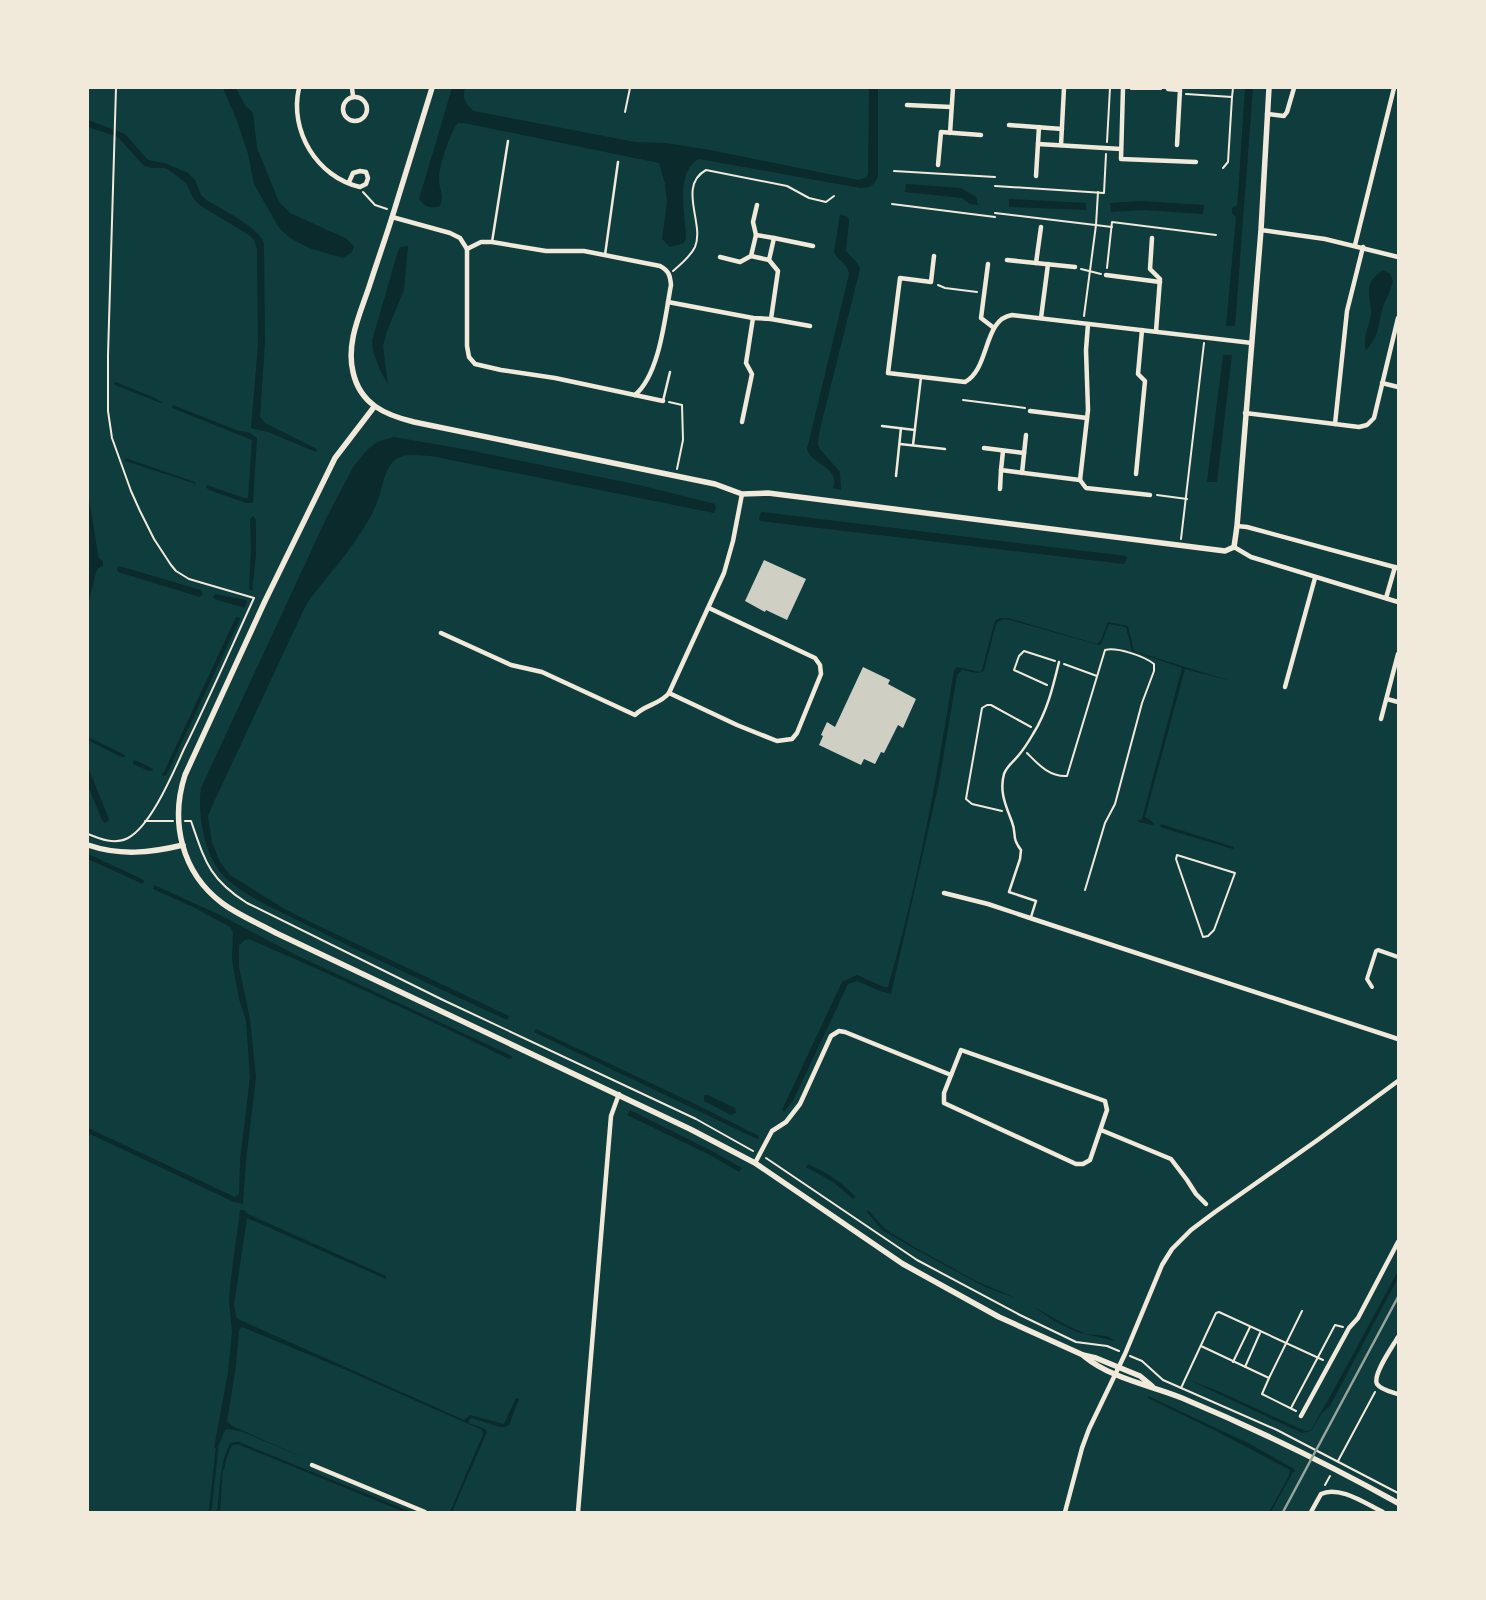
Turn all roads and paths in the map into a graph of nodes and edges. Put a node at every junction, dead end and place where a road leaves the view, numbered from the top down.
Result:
1 (116, 88) edge
2 (299, 88) edge
3 (352, 88) edge
4 (432, 88) edge
5 (630, 88) edge
6 (953, 88) edge
7 (1064, 88) edge
8 (1110, 88) edge
9 (1123, 88) edge
10 (1168, 88) edge
11 (1233, 88) edge
12 (1269, 88) edge
13 (1294, 88) edge
14 (1394, 88) edge
15 (1180, 93) junction
16 (353, 96) junction
17 (1232, 96) junction
18 (907, 105) dead end
19 (951, 107) junction
20 (625, 112) dead end
21 (1267, 114) junction
22 (1009, 125) dead end
23 (1039, 127) junction
24 (1062, 128) junction
25 (950, 133) junction
26 (981, 135) dead end
27 (508, 141) dead end
28 (1038, 144) junction
29 (1177, 145) dead end
30 (1062, 146) junction
31 (1107, 148) junction
32 (1121, 149) junction
33 (618, 162) dead end
34 (1196, 162) dead end
35 (938, 166) dead end
36 (1223, 168) dead end
37 (894, 171) dead end
38 (1036, 176) dead end
39 (995, 177) dead end
40 (349, 182) junction
41 (995, 186) dead end
42 (360, 187) junction
43 (1098, 192) junction
44 (834, 196) dead end
45 (892, 204) dead end
46 (757, 205) dead end
47 (995, 213) dead end
48 (393, 214) junction
49 (995, 217) dead end
50 (1096, 225) junction
51 (1041, 227) dead end
52 (1112, 227) dead end
53 (1261, 230) junction
54 (756, 235) junction
55 (774, 238) junction
56 (1152, 238) dead end
57 (492, 242) junction
58 (1355, 245) junction
59 (812, 246) dead end
60 (1363, 247) junction
61 (466, 248) junction
62 (605, 255) junction
63 (751, 256) junction
64 (934, 256) dead end
65 (720, 257) dead end
66 (1398, 257) edge
67 (769, 260) junction
68 (1007, 260) dead end
69 (1036, 263) junction
70 (988, 264) dead end
71 (1048, 264) junction
72 (1075, 267) joint
73 (1090, 273) junction
74 (670, 274) junction
75 (1106, 275) joint
76 (931, 282) junction
77 (1160, 282) junction
78 (983, 293) junction
79 (668, 302) junction
80 (753, 318) junction
81 (1041, 318) junction
82 (1398, 318) edge
83 (771, 319) junction
84 (1086, 324) junction
85 (810, 326) dead end
86 (994, 328) junction
87 (1142, 330) junction
88 (1156, 331) junction
89 (1205, 338) junction
90 (1252, 342) junction
91 (670, 372) dead end
92 (922, 377) junction
93 (1382, 383) junction
94 (1398, 387) edge
95 (635, 395) junction
96 (963, 400) dead end
97 (663, 401) junction
98 (374, 407) junction
99 (1030, 411) joint
100 (1245, 413) junction
101 (1087, 418) junction
102 (742, 422) dead end
103 (1335, 424) junction
104 (882, 426) dead end
105 (902, 428) junction
106 (915, 430) junction
107 (1026, 435) dead end
108 (900, 444) junction
109 (913, 445) junction
110 (984, 448) dead end
111 (945, 449) dead end
112 (1003, 451) junction
113 (1024, 453) junction
114 (1001, 470) junction
115 (1022, 473) junction
116 (1136, 474) dead end
117 (675, 476) junction
118 (896, 476) dead end
119 (1080, 480) junction
120 (1000, 488) dead end
121 (742, 494) junction
122 (1150, 495) joint
123 (1187, 499) junction
124 (1237, 526) junction
125 (1180, 545) junction
126 (1234, 548) junction
127 (1397, 567) edge
128 (1315, 578) junction
129 (1386, 598) junction
130 (1398, 602) edge
131 (709, 608) junction
132 (440, 633) dead end
133 (1398, 654) edge
134 (1059, 662) junction
135 (1097, 676) junction
136 (1284, 687) dead end
137 (1053, 688) junction
138 (669, 693) junction
139 (1387, 699) junction
140 (1398, 702) edge
141 (1381, 719) dead end
142 (1036, 730) junction
143 (1023, 749) junction
144 (1006, 810) junction
145 (145, 821) junction
146 (178, 821) junction
147 (88, 834) edge
148 (182, 845) junction
149 (88, 846) edge
150 (1178, 856) joint
151 (1085, 890) dead end
152 (944, 893) dead end
153 (1030, 918) junction
154 (1398, 957) edge
155 (1372, 987) dead end
156 (1398, 1039) edge
157 (951, 1074) junction
158 (1398, 1081) edge
159 (618, 1094) junction
160 (1101, 1130) junction
161 (760, 1155) junction
162 (755, 1163) junction
163 (1206, 1204) dead end
164 (1398, 1242) edge
165 (1302, 1311) dead end
166 (1250, 1326) junction
167 (1349, 1328) junction
168 (1261, 1332) junction
169 (1398, 1337) edge
170 (1287, 1344) junction
171 (1201, 1346) junction
172 (1125, 1354) junction
173 (1317, 1358) junction
174 (1234, 1362) junction
175 (1330, 1364) junction
176 (1245, 1367) junction
177 (1117, 1371) junction
178 (1269, 1378) junction
179 (1378, 1386) junction
180 (1181, 1388) junction
181 (1196, 1394) dead end
182 (1398, 1394) edge
183 (1291, 1408) junction
184 (1302, 1415) joint
185 (1345, 1448) dead end
186 (312, 1465) dead end
187 (1398, 1503) edge
188 (426, 1512) edge
189 (578, 1512) edge
190 (1065, 1512) edge
191 (1311, 1512) edge
192 (1383, 1512) edge

1 - 145 path
2 - 40 street
3 - 16 street
4 - 48 street
5 - 20 path
6 - 19 street
7 - 24 street
8 - 31 path
9 - 10 path
9 - 32 street
10 - 15 street
11 - 17 path
12 - 21 street
13 - 21 street
14 - 58 street
15 - 17 path
15 - 29 street
16 - 16 street
17 - 36 path
18 - 19 street
19 - 25 street
21 - 53 street
22 - 23 street
23 - 24 street
23 - 28 street
24 - 30 street
25 - 26 street
25 - 35 street
27 - 57 lane
28 - 30 street
28 - 38 street
30 - 31 street
31 - 32 street
31 - 43 path
32 - 34 street
33 - 62 lane
37 - 39 path
40 - 42 street
40 - 42 street
41 - 43 path
42 - 48 path
43 - 50 path
44 - 74 path
45 - 49 path
46 - 54 street
47 - 50 path
48 - 61 street
48 - 98 street
50 - 52 path
50 - 73 path
51 - 69 street
53 - 58 street
53 - 90 street
54 - 55 street
54 - 63 street
55 - 59 street
55 - 67 street
56 - 77 street
57 - 61 street
57 - 62 street
58 - 60 street
60 - 66 street
60 - 103 street
61 - 95 street
62 - 74 street
63 - 65 street
63 - 67 street
64 - 76 street
67 - 83 street
68 - 69 street
69 - 71 street
70 - 78 street
71 - 72 street
71 - 81 street
72 - 73 path
73 - 75 path
73 - 84 path
74 - 79 street
75 - 77 street
76 - 78 path
76 - 92 street
77 - 88 street
78 - 86 street
79 - 80 street
79 - 95 street
80 - 83 street
80 - 102 street
81 - 84 street
81 - 86 street
82 - 93 street
83 - 85 street
84 - 87 street
84 - 101 street
86 - 92 street
87 - 88 street
87 - 116 street
88 - 89 street
89 - 90 street
89 - 123 path
90 - 100 street
91 - 97 lane
92 - 106 lane
93 - 94 street
93 - 103 street
95 - 97 street
96 - 99 path
97 - 117 path
98 - 117 street
98 - 146 street
99 - 101 street
100 - 103 street
100 - 124 street
101 - 119 street
104 - 105 lane
105 - 106 lane
105 - 108 lane
106 - 109 lane
107 - 113 street
108 - 109 lane
108 - 118 lane
109 - 111 lane
110 - 112 street
112 - 113 street
112 - 114 street
113 - 115 street
114 - 115 street
114 - 120 street
115 - 119 street
117 - 121 street
119 - 122 street
121 - 125 street
121 - 131 street
122 - 123 path
123 - 125 path
124 - 126 street
124 - 127 street
125 - 126 street
126 - 128 street
127 - 129 street
128 - 129 street
128 - 136 street
129 - 130 street
131 - 138 street
131 - 138 street
132 - 138 street
133 - 139 street
134 - 135 path
134 - 137 lane
134 - 137 path
135 - 143 path
135 - 151 path
137 - 142 lane
139 - 140 street
139 - 141 street
142 - 143 lane
142 - 144 path
143 - 144 lane
144 - 153 lane
145 - 146 path
145 - 147 path
146 - 148 street
146 - 161 path
148 - 149 street
148 - 159 street
150 - 150 path
152 - 153 street
153 - 156 street
154 - 155 street
157 - 160 street
157 - 160 street
157 - 161 street
158 - 172 street
159 - 162 street
159 - 189 street
160 - 163 street
161 - 162 street
161 - 172 path
162 - 177 street
164 - 167 street
165 - 170 path
166 - 168 path
166 - 171 path
166 - 174 path
167 - 173 path
167 - 175 street
168 - 170 path
168 - 176 path
169 - 179 street
170 - 173 path
170 - 178 path
171 - 174 path
171 - 180 path
172 - 177 street
172 - 180 path
173 - 175 path
173 - 183 path
174 - 176 path
175 - 184 street
176 - 178 path
177 - 187 street
177 - 190 street
178 - 183 path
179 - 182 street
179 - 185 path
180 - 181 path
183 - 184 path
186 - 188 street
191 - 192 street

